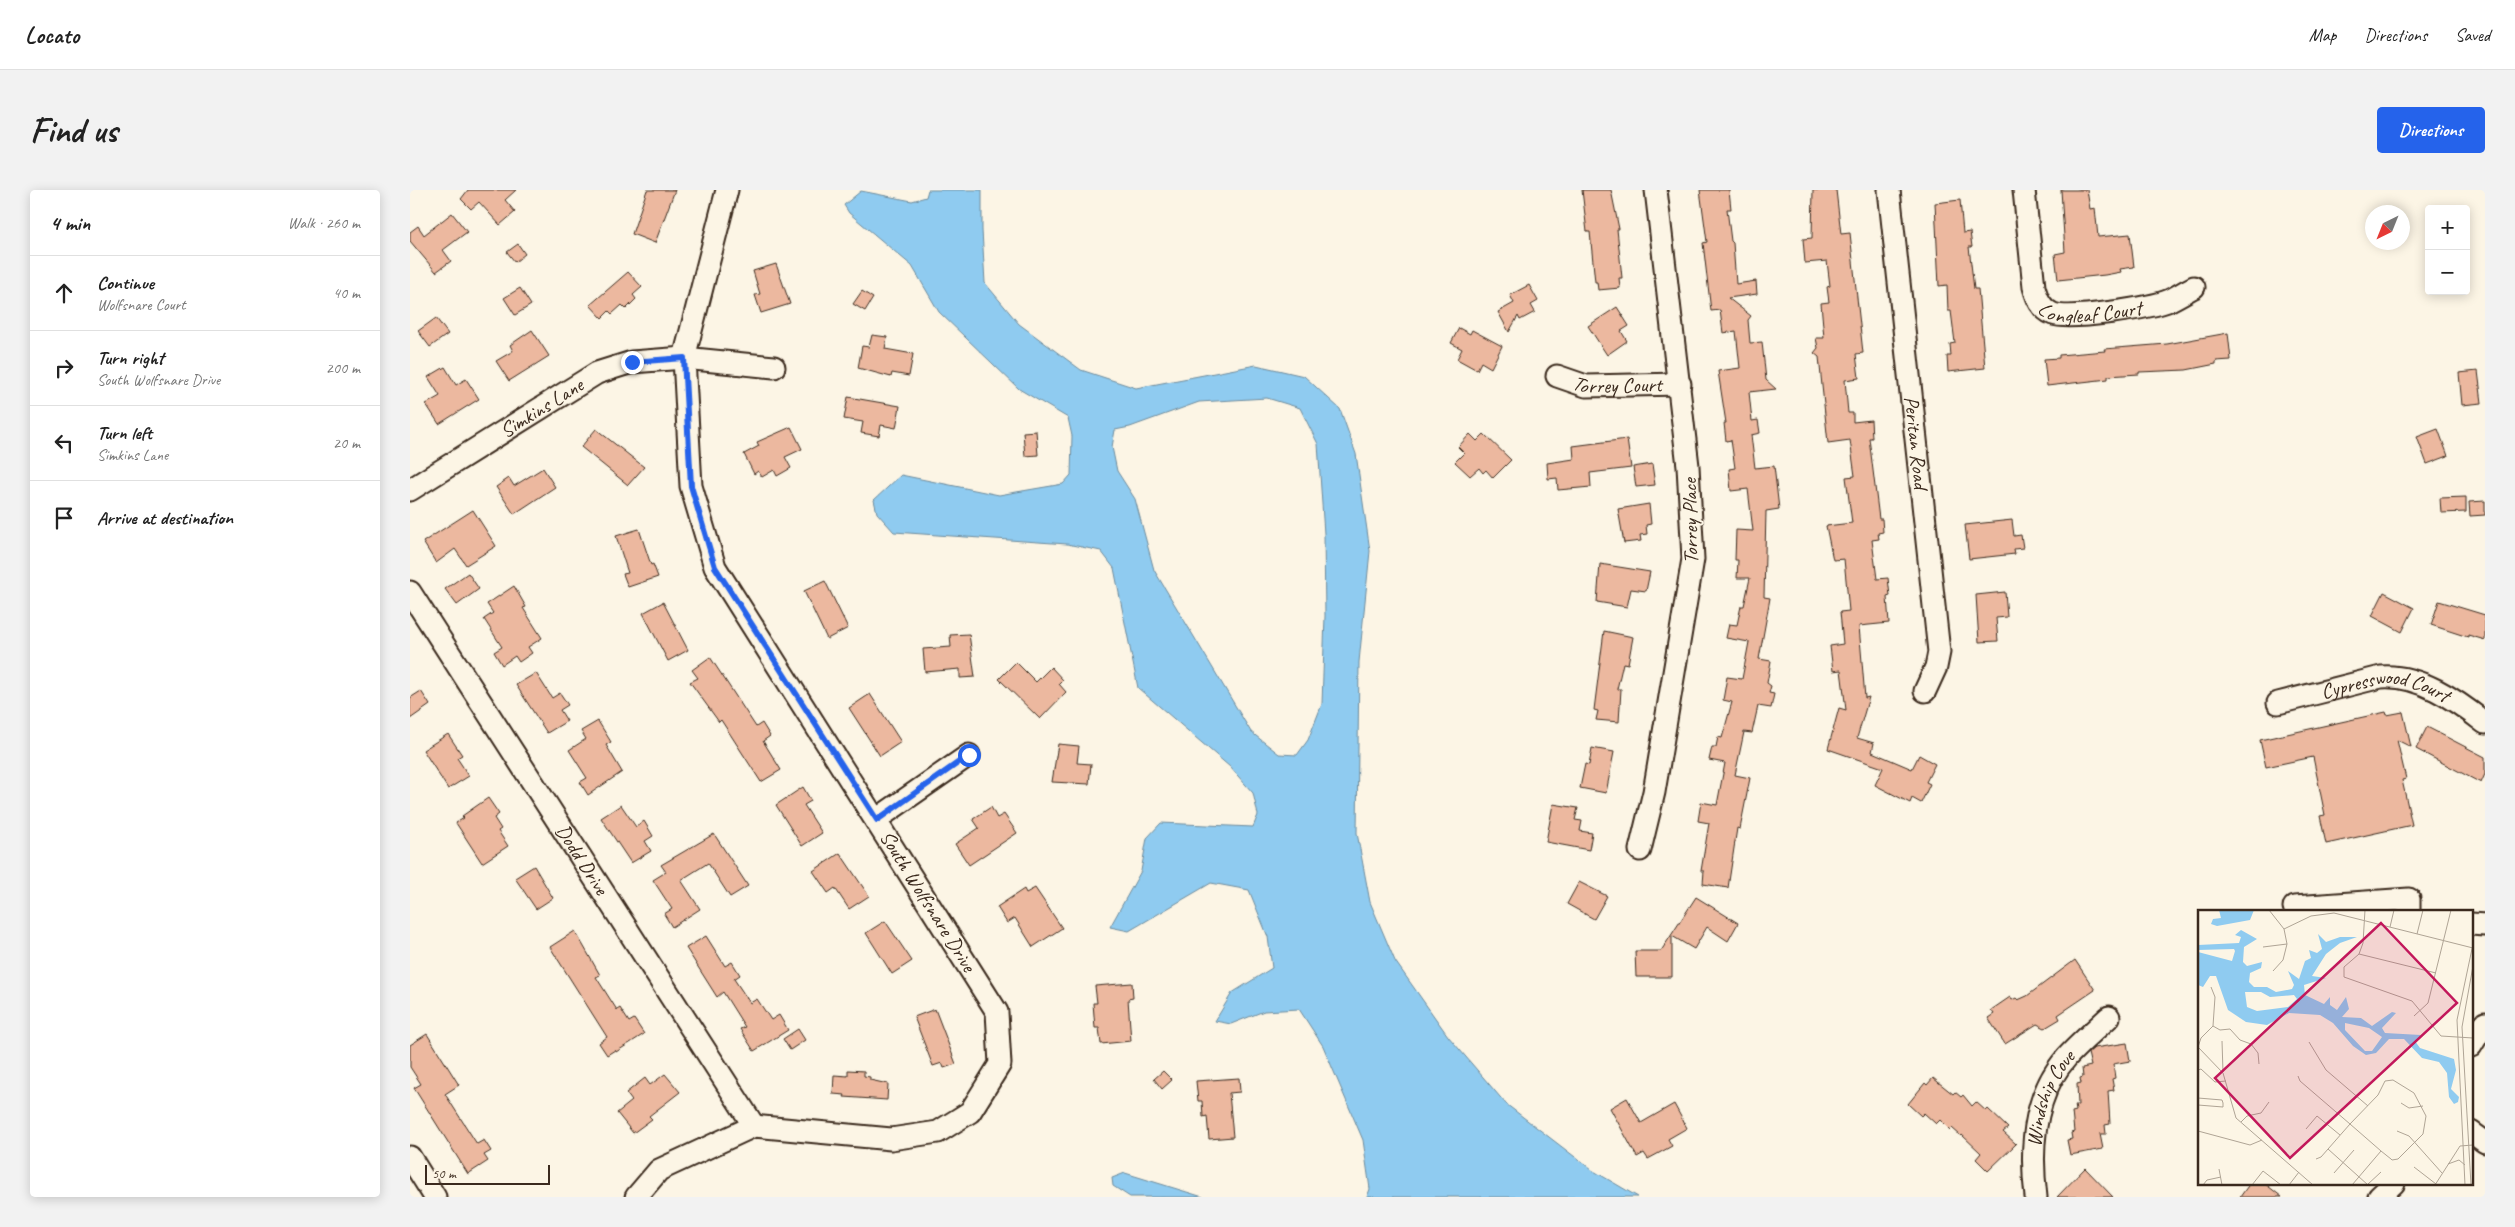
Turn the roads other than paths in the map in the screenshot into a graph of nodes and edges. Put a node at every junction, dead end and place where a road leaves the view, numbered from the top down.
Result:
1 (727, 190) edge
2 (1656, 190) edge
3 (1889, 190) edge
4 (2024, 190) edge
5 (2194, 287) dead end
6 (684, 358) junction
7 (774, 367) dead end
8 (1557, 376) dead end
9 (1680, 384) junction
10 (410, 490) edge
11 (410, 592) edge
12 (1924, 691) dead end
13 (2278, 704) dead end
14 (2485, 723) edge
15 (969, 755) dead end
16 (877, 820) junction
17 (1640, 850) dead end
18 (2294, 907) dead end
19 (2409, 910) edge
20 (2472, 924) edge
21 (2485, 925) edge
22 (2109, 1017) dead end
23 (2485, 1023) edge
24 (2472, 1044) edge
25 (754, 1126) junction
26 (2472, 1133) edge
27 (2485, 1142) edge
28 (410, 1157) edge
29 (2393, 1184) edge
30 (2401, 1184) edge
31 (435, 1197) edge
32 (636, 1197) edge
33 (2036, 1197) edge
34 (2378, 1197) edge
35 (2400, 1197) edge

1 - 6 street, South Wolfsnare Drive
2 - 9 street, Torrey Place
3 - 12 street, Peritan Road
4 - 5 street, Longleaf Court
6 - 7 street, Simkins Lane
6 - 10 street, Simkins Lane
6 - 16 street, South Wolfsnare Drive
8 - 9 street, Torrey Court
9 - 17 street, Torrey Place
11 - 25 street, Dodd Drive
13 - 14 street, Cypresswood Court
15 - 16 street
16 - 25 street, South Wolfsnare Drive
18 - 19 street
20 - 21 street
22 - 33 street, Windship Cove
23 - 24 street
25 - 32 street
26 - 27 street
28 - 31 street
29 - 34 street
30 - 35 street

